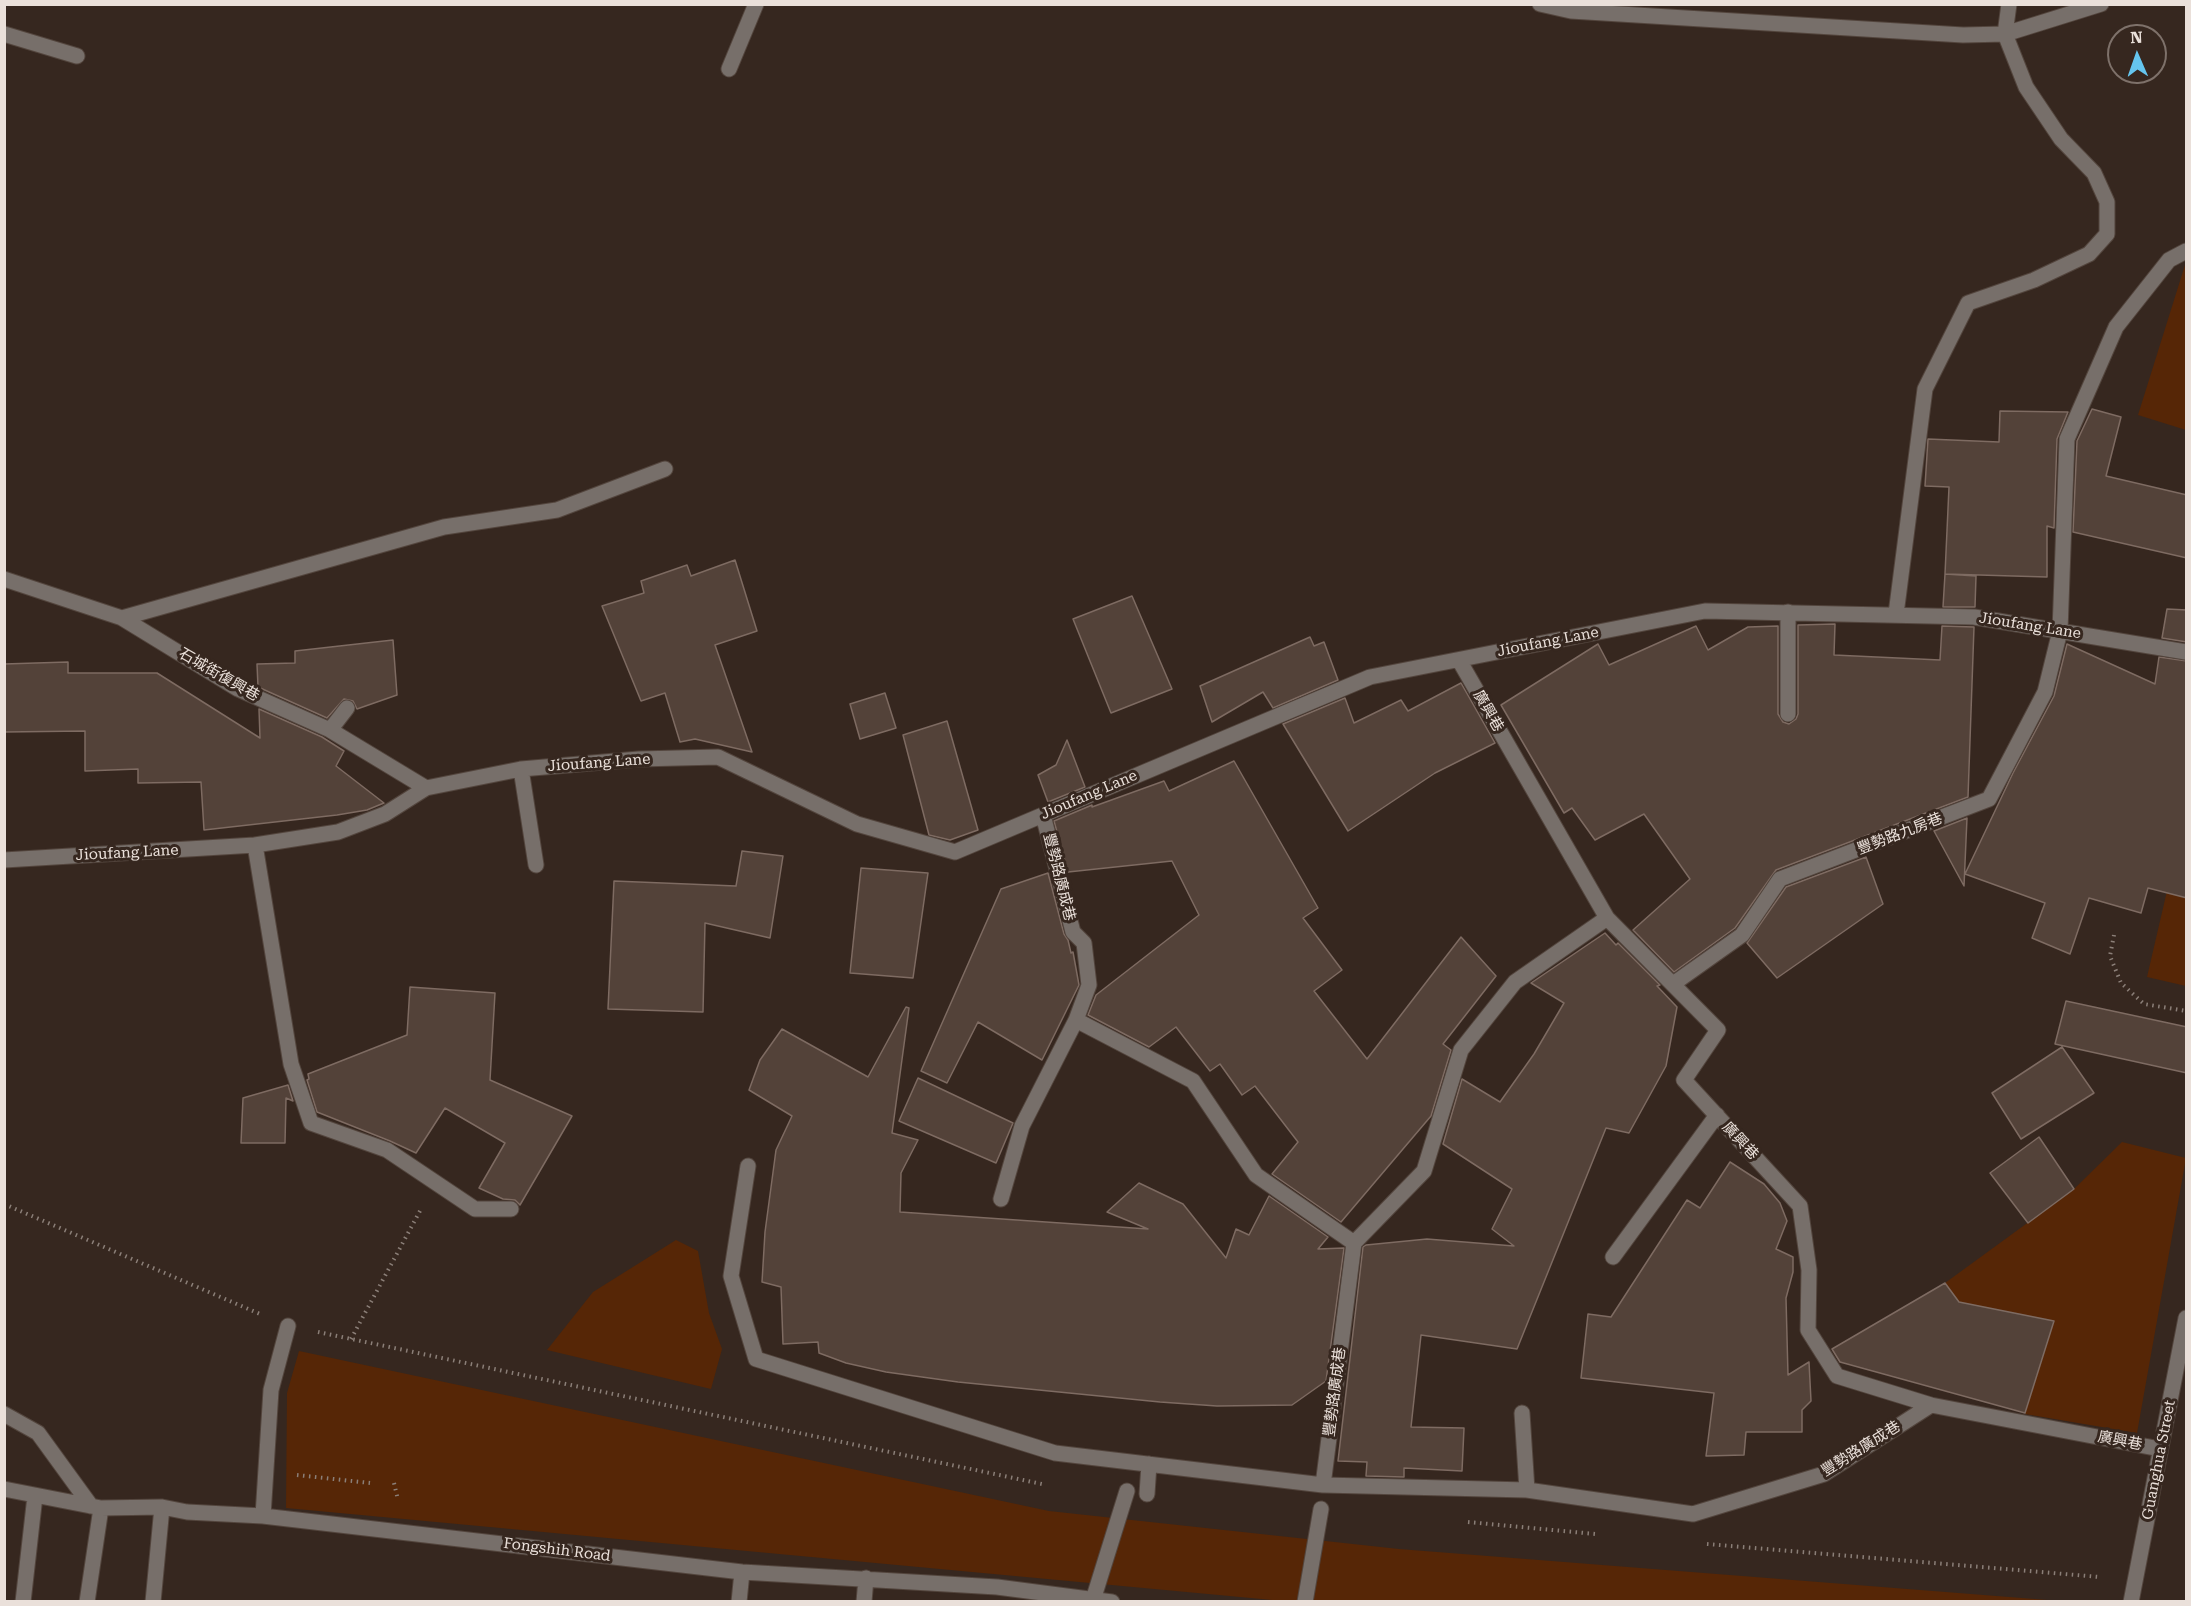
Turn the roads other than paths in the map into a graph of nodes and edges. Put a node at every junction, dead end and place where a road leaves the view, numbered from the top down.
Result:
1 (756, 4) edge
2 (1540, 4) edge
3 (2009, 4) edge
4 (2100, 4) edge
5 (4, 34) edge
6 (2005, 34) junction
7 (77, 56) dead end
8 (729, 69) dead end
9 (2187, 251) edge
10 (666, 469) dead end
11 (4, 579) edge
12 (1788, 612) junction
13 (1896, 614) junction
14 (122, 618) junction
15 (2060, 631) junction
16 (2187, 652) edge
17 (1459, 660) junction
18 (347, 708) dead end
19 (1788, 714) dead end
20 (330, 730) junction
21 (521, 769) junction
22 (426, 788) junction
23 (1043, 815) junction
24 (255, 845) junction
25 (4, 860) edge
26 (536, 865) dead end
27 (1607, 918) junction
28 (1673, 984) junction
29 (1077, 1020) junction
30 (1717, 1115) junction
31 (748, 1166) dead end
32 (1001, 1199) dead end
33 (511, 1209) dead end
34 (1354, 1243) junction
35 (1613, 1257) dead end
36 (2187, 1318) edge
37 (288, 1326) road end
38 (1930, 1406) junction
39 (1522, 1413) dead end
40 (4, 1414) edge
41 (2160, 1449) junction
42 (1149, 1464) junction
43 (1323, 1485) junction
44 (4, 1489) edge
45 (1527, 1490) junction
46 (1126, 1491) dead end
47 (1147, 1494) dead end
48 (36, 1496) junction
49 (96, 1507) junction
50 (162, 1507) junction
51 (1321, 1509) dead end
52 (263, 1516) junction
53 (742, 1572) junction
54 (866, 1578) junction
55 (997, 1587) junction
56 (1093, 1600) edge
57 (27, 1601) edge
58 (87, 1602) edge
59 (153, 1602) edge
60 (739, 1602) edge
61 (864, 1602) edge
62 (1011, 1602) edge
63 (1112, 1602) edge
64 (1305, 1602) edge
65 (2132, 1602) edge

1 - 8 street
2 - 6 street
3 - 6 street
4 - 6 street
5 - 7 street
6 - 13 street
9 - 15 street, 豐勢路九房巷
10 - 14 street
11 - 14 street, 石城街復興巷
12 - 13 street, Jioufang Lane
12 - 17 street, Jioufang Lane
12 - 19 street
13 - 15 street, Jioufang Lane
14 - 20 street, 石城街復興巷
15 - 16 street, Jioufang Lane
15 - 28 street, 豐勢路九房巷
17 - 23 street, Jioufang Lane
17 - 27 street, 廣興巷
18 - 20 street
20 - 22 street, 石城街復興巷
21 - 22 street, Jioufang Lane
21 - 23 street, Jioufang Lane
21 - 26 street
22 - 24 street, Jioufang Lane
23 - 29 street, 豐勢路廣成巷
24 - 25 street, Jioufang Lane
24 - 33 street
27 - 28 street, 廣興巷
27 - 34 street
28 - 30 street, 廣興巷
29 - 32 street, 豐勢路廣成巷
29 - 34 street
30 - 35 street
30 - 38 street, 廣興巷
31 - 42 street
34 - 43 street, 豐勢路廣成巷
36 - 41 street, Guanghua Street
37 - 52 street
38 - 41 street, 廣興巷
38 - 45 street, 豐勢路廣成巷
39 - 45 street
40 - 49 street
41 - 65 street, Guanghua Street
42 - 43 street
42 - 47 street
43 - 45 street, 豐勢路廣成巷
44 - 48 street, Fongshih Road
46 - 56 street
48 - 49 street, Fongshih Road
48 - 57 street
49 - 50 street, Fongshih Road
49 - 58 street
50 - 52 street, Fongshih Road
50 - 59 street
51 - 64 street
52 - 53 street, Fongshih Road
53 - 54 street, Fongshih Road
53 - 60 street
54 - 55 street, Fongshih Road
54 - 61 street
55 - 56 street, Fongshih Road
55 - 62 street
56 - 63 street, Fongshih Road

